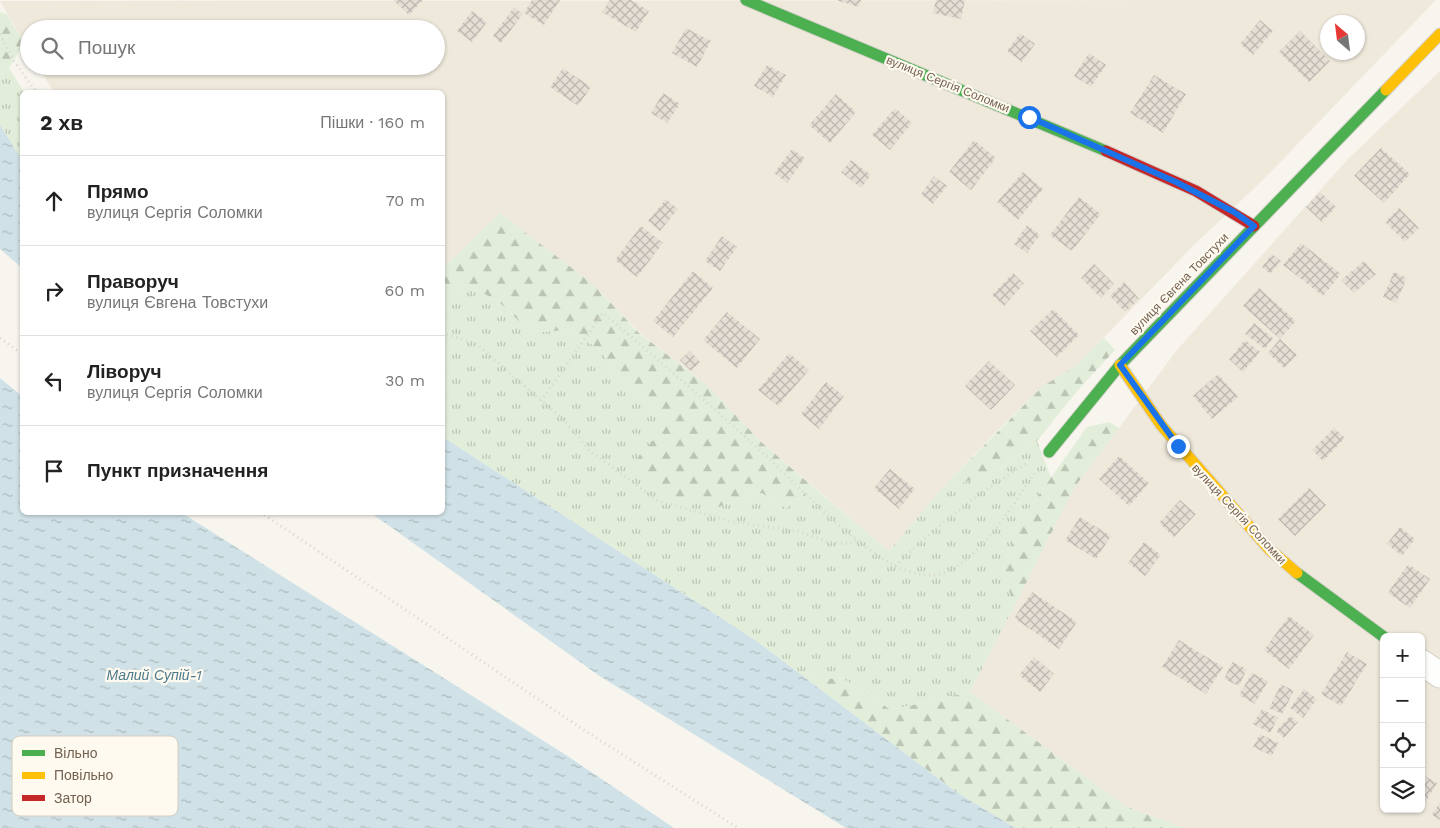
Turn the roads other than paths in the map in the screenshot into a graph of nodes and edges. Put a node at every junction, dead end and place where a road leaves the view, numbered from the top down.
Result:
1 (746, 0) edge
2 (1440, 34) edge
3 (1254, 226) junction
4 (1120, 365) junction
5 (1049, 452) road end
6 (1380, 634) edge
7 (1425, 665) edge
8 (1440, 675) edge

1 - 3 street, вулиця Сергія Соломки
2 - 3 street, вулиця Євгена Товстухи
3 - 4 street, вулиця Євгена Товстухи
4 - 5 street, вулиця Євгена Товстухи
4 - 6 street, вулиця Сергія Соломки
7 - 8 street

